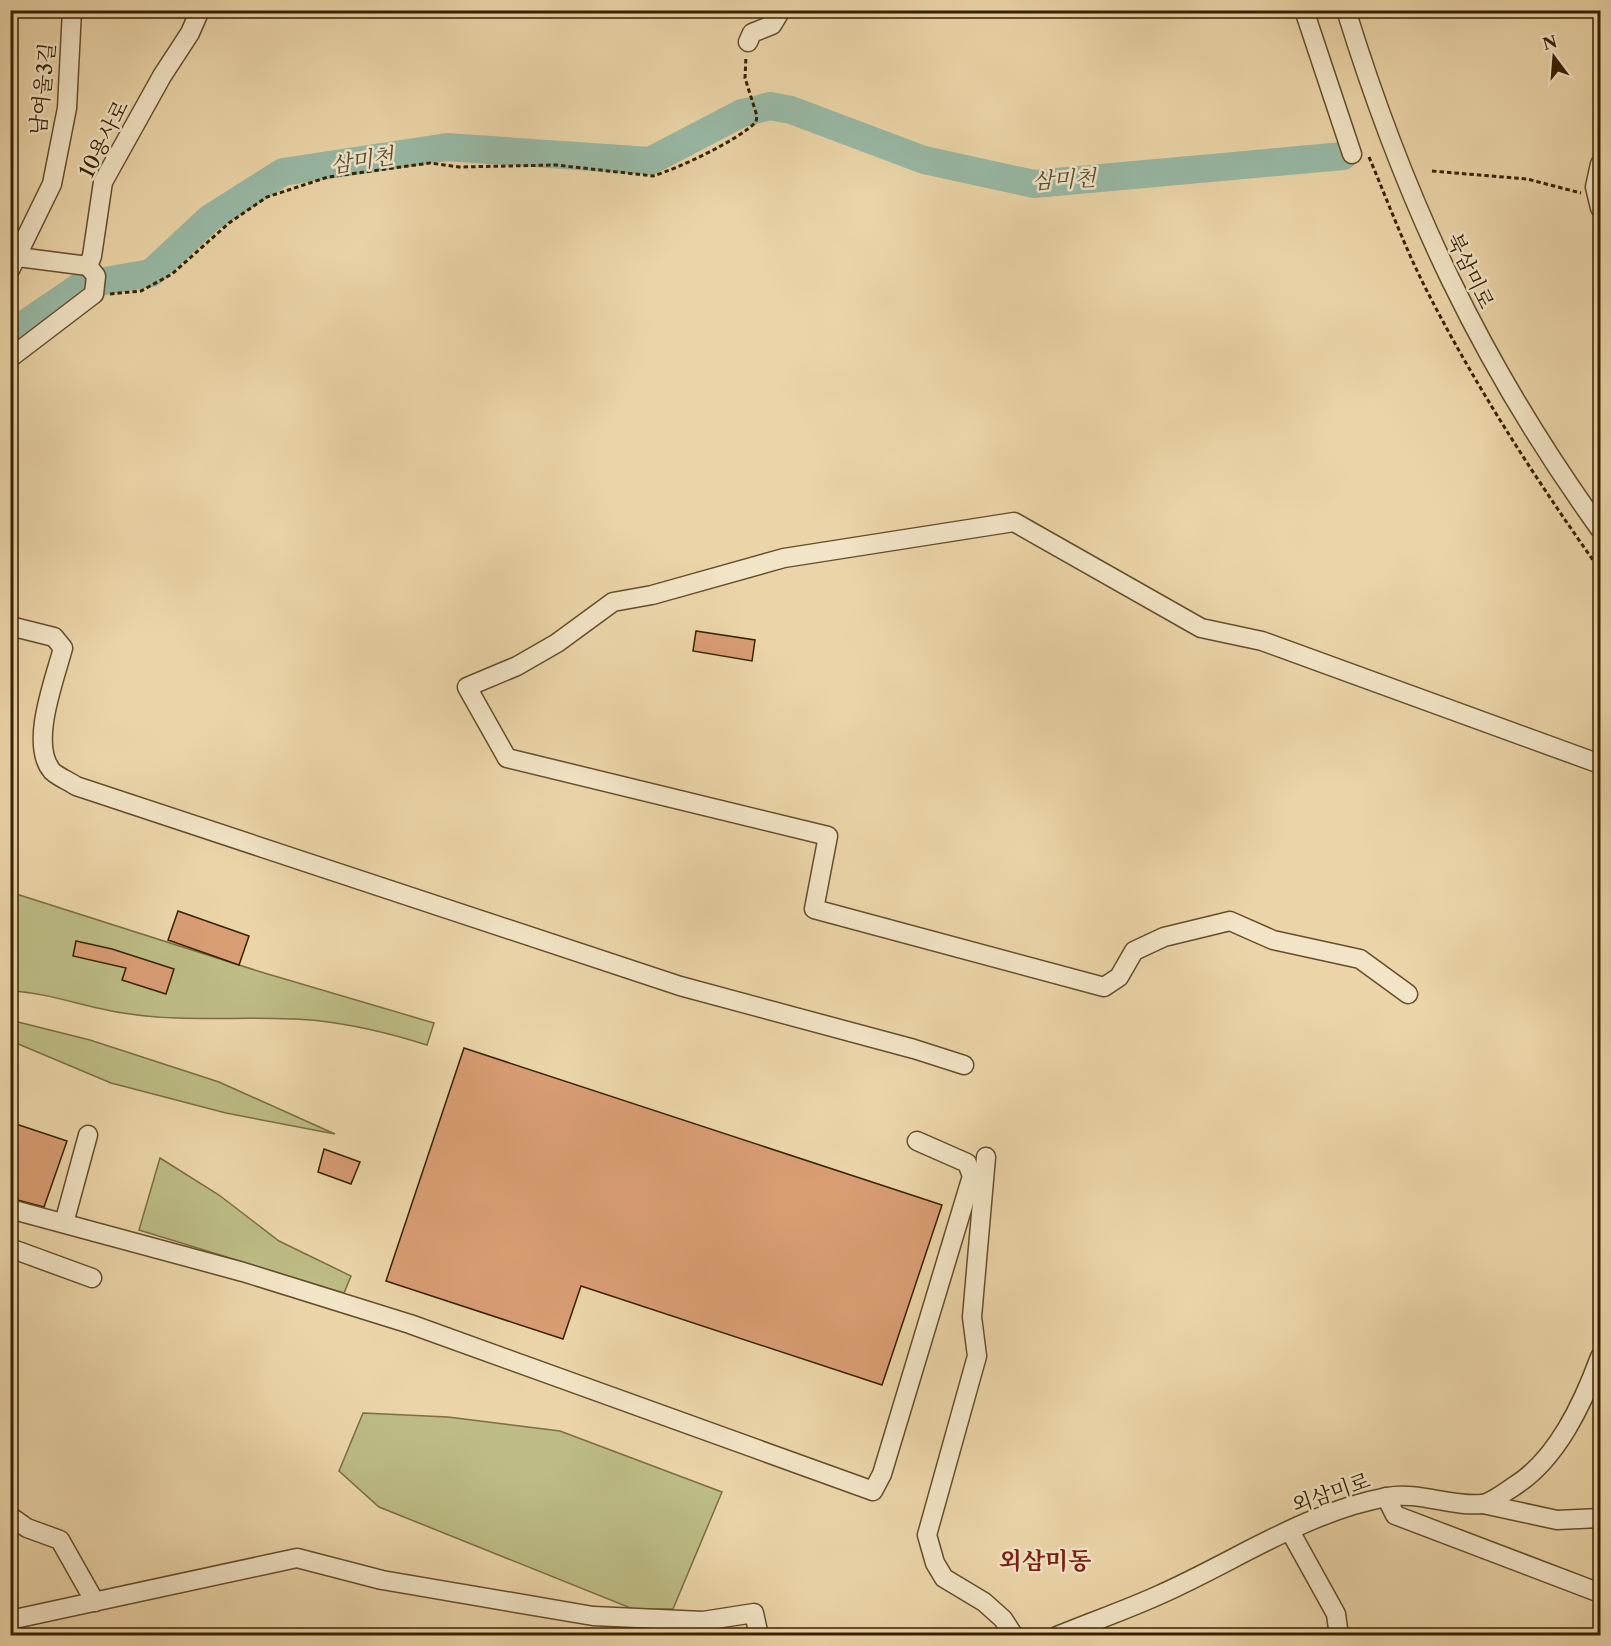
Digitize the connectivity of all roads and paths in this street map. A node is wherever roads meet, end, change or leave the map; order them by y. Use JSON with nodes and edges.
{"nodes":[{"id":1,"x":72,"y":10,"type":"edge"},
{"id":2,"x":200,"y":10,"type":"edge"},
{"id":3,"x":781,"y":10,"type":"edge"},
{"id":4,"x":1304,"y":10,"type":"edge"},
{"id":5,"x":1346,"y":10,"type":"edge"},
{"id":6,"x":747,"y":42,"type":"joint"},
{"id":7,"x":1352,"y":154,"type":"dead end"},
{"id":8,"x":1600,"y":164,"type":"edge"},
{"id":9,"x":1432,"y":171,"type":"dead end"},
{"id":10,"x":1598,"y":201,"type":"edge"},
{"id":11,"x":14,"y":263,"type":"edge"},
{"id":12,"x":93,"y":281,"type":"junction"},
{"id":13,"x":10,"y":358,"type":"edge"},
{"id":14,"x":1600,"y":529,"type":"edge"},
{"id":15,"x":10,"y":626,"type":"edge"},
{"id":16,"x":1600,"y":764,"type":"edge"},
{"id":17,"x":1408,"y":994,"type":"dead end"},
{"id":18,"x":964,"y":1065,"type":"dead end"},
{"id":19,"x":88,"y":1135,"type":"dead end"},
{"id":20,"x":917,"y":1141,"type":"dead end"},
{"id":21,"x":986,"y":1157,"type":"dead end"},
{"id":22,"x":10,"y":1209,"type":"edge"},
{"id":23,"x":64,"y":1223,"type":"junction"},
{"id":24,"x":10,"y":1248,"type":"edge"},
{"id":25,"x":92,"y":1278,"type":"dead end"},
{"id":26,"x":1600,"y":1357,"type":"edge"},
{"id":27,"x":1386,"y":1497,"type":"junction"},
{"id":28,"x":1483,"y":1504,"type":"junction"},
{"id":29,"x":10,"y":1516,"type":"edge"},
{"id":30,"x":1600,"y":1518,"type":"edge"},
{"id":31,"x":1290,"y":1531,"type":"junction"},
{"id":32,"x":1600,"y":1593,"type":"edge"},
{"id":33,"x":95,"y":1602,"type":"junction"},
{"id":34,"x":10,"y":1620,"type":"edge"},
{"id":35,"x":645,"y":1627,"type":"edge"},
{"id":36,"x":759,"y":1635,"type":"edge"},
{"id":37,"x":1014,"y":1635,"type":"edge"},
{"id":38,"x":1057,"y":1635,"type":"edge"},
{"id":39,"x":1339,"y":1635,"type":"edge"}],
"edges":[{"from":1,"to":11,"type":"street","name":"남여울3길"},
{"from":2,"to":12,"type":"street","name":"10용사로"},
{"from":3,"to":6,"type":"street"},
{"from":4,"to":7,"type":"street"},
{"from":5,"to":14,"type":"street","name":"북삼미로"},
{"from":6,"to":12,"type":"path"},
{"from":8,"to":10,"type":"street"},
{"from":9,"to":10,"type":"path"},
{"from":11,"to":12,"type":"street"},
{"from":12,"to":13,"type":"street"},
{"from":15,"to":18,"type":"street"},
{"from":16,"to":17,"type":"street"},
{"from":19,"to":23,"type":"street"},
{"from":20,"to":23,"type":"street"},
{"from":21,"to":37,"type":"street"},
{"from":22,"to":23,"type":"street"},
{"from":24,"to":25,"type":"street"},
{"from":26,"to":28,"type":"street"},
{"from":27,"to":28,"type":"street","name":"외삼미로"},
{"from":27,"to":31,"type":"street","name":"외삼미로"},
{"from":27,"to":32,"type":"street"},
{"from":28,"to":30,"type":"street","name":"외삼미로"},
{"from":29,"to":33,"type":"street"},
{"from":31,"to":38,"type":"street","name":"외삼미로"},
{"from":31,"to":39,"type":"street"},
{"from":33,"to":34,"type":"street"},
{"from":33,"to":35,"type":"street"},
{"from":35,"to":36,"type":"street"}]}
